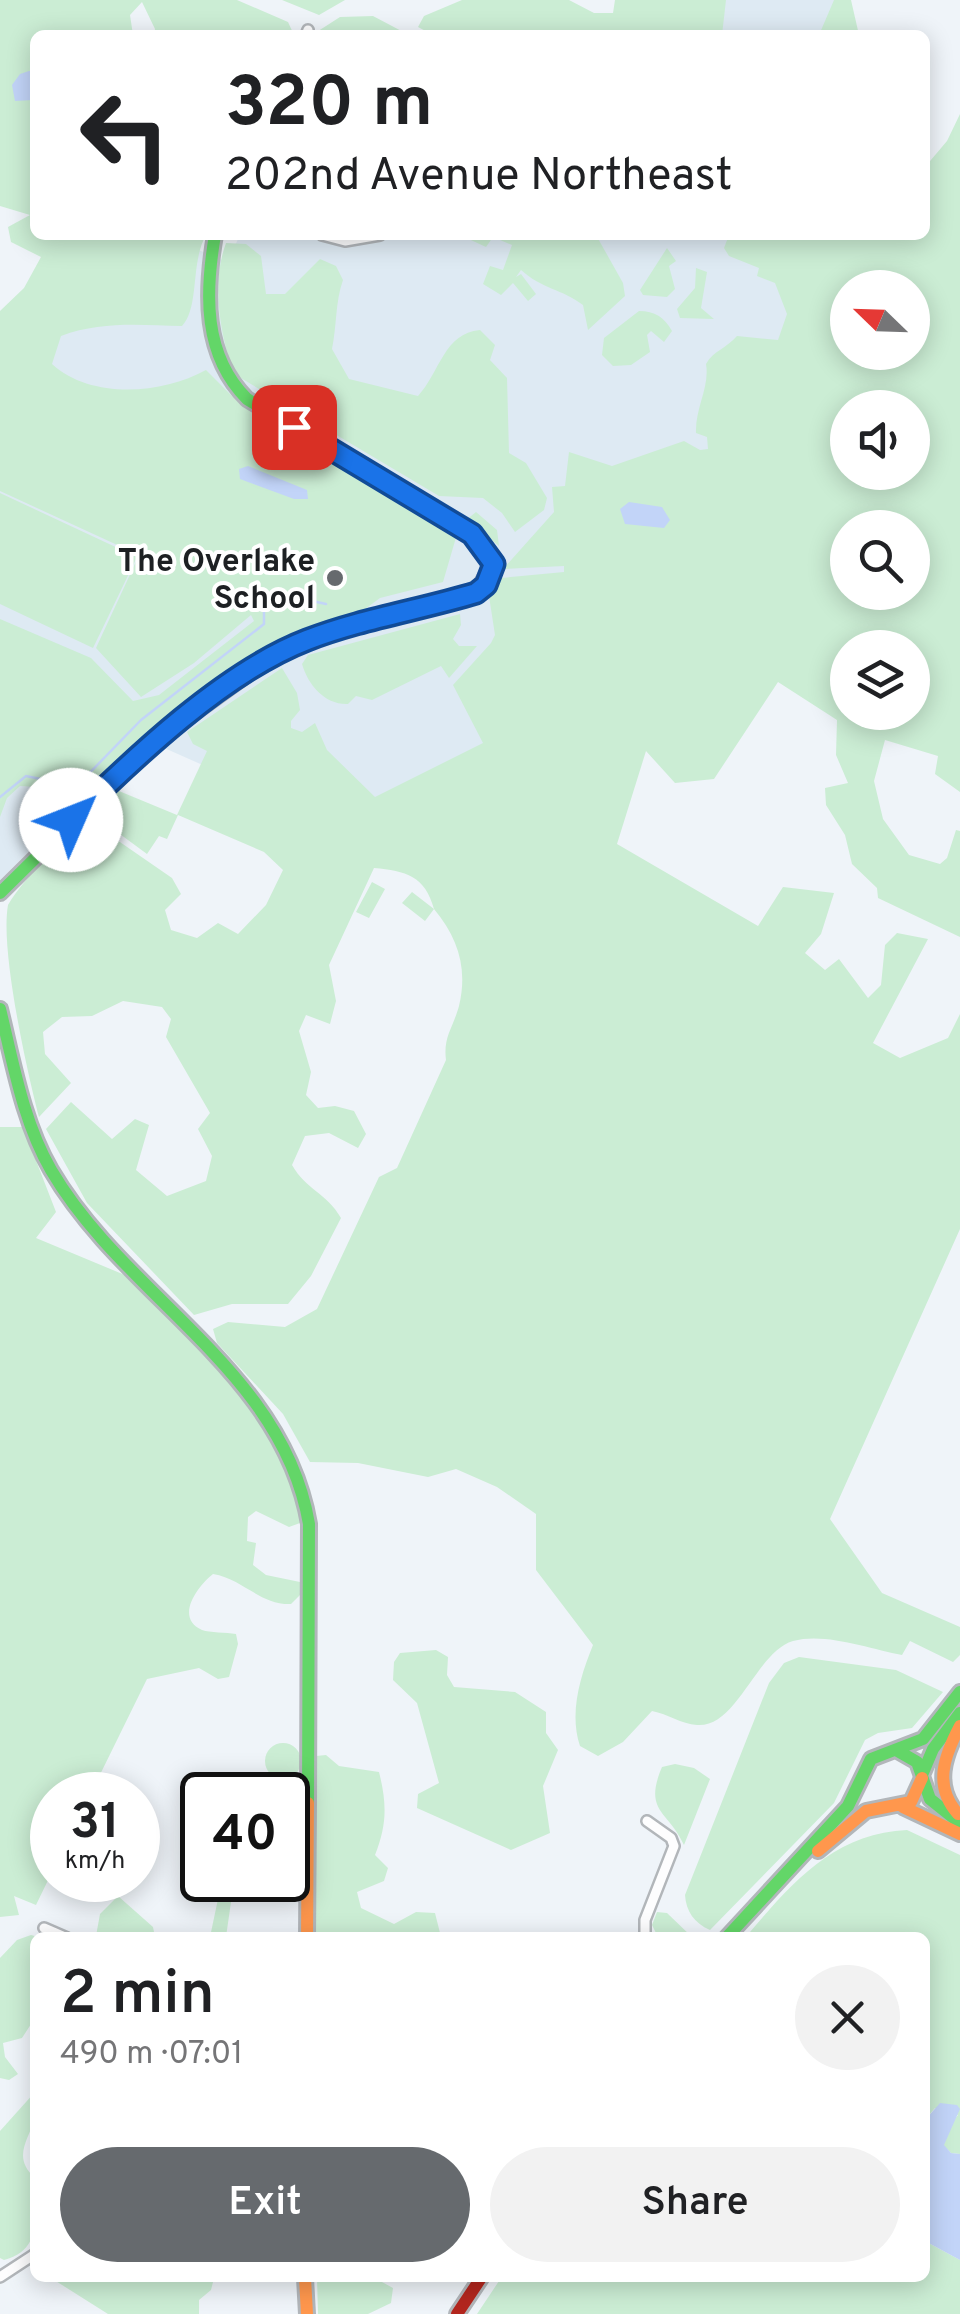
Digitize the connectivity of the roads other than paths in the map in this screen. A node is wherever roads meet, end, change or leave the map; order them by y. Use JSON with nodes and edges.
{"nodes":[{"id":1,"x":214,"y":240,"type":"edge"},
{"id":2,"x":0,"y":892,"type":"edge"},
{"id":3,"x":0,"y":1009,"type":"edge"},
{"id":4,"x":960,"y":1692,"type":"edge"},
{"id":5,"x":960,"y":1713,"type":"edge"},
{"id":6,"x":960,"y":1726,"type":"edge"},
{"id":7,"x":896,"y":1750,"type":"junction"},
{"id":8,"x":863,"y":1776,"type":"junction"},
{"id":9,"x":922,"y":1776,"type":"junction"},
{"id":10,"x":904,"y":1807,"type":"junction"},
{"id":11,"x":884,"y":1808,"type":"junction"},
{"id":12,"x":960,"y":1819,"type":"edge"},
{"id":13,"x":647,"y":1821,"type":"dead end"},
{"id":14,"x":960,"y":1834,"type":"edge"},
{"id":15,"x":787,"y":1877,"type":"junction"},
{"id":16,"x":44,"y":1928,"type":"dead end"},
{"id":17,"x":53,"y":1932,"type":"edge"},
{"id":18,"x":307,"y":1932,"type":"edge"},
{"id":19,"x":645,"y":1932,"type":"edge"},
{"id":20,"x":732,"y":1932,"type":"edge"},
{"id":21,"x":30,"y":2257,"type":"edge"},
{"id":22,"x":0,"y":2277,"type":"edge"},
{"id":23,"x":305,"y":2282,"type":"edge"},
{"id":24,"x":478,"y":2282,"type":"edge"},
{"id":25,"x":307,"y":2314,"type":"edge"},
{"id":26,"x":457,"y":2314,"type":"edge"}],
"edges":[{"from":1,"to":2,"type":"street"},
{"from":3,"to":18,"type":"street"},
{"from":4,"to":7,"type":"street"},
{"from":5,"to":9,"type":"street"},
{"from":6,"to":12,"type":"street"},
{"from":7,"to":8,"type":"street"},
{"from":7,"to":9,"type":"street"},
{"from":8,"to":11,"type":"street"},
{"from":8,"to":15,"type":"street"},
{"from":9,"to":10,"type":"street"},
{"from":9,"to":12,"type":"street"},
{"from":10,"to":11,"type":"street"},
{"from":10,"to":14,"type":"street"},
{"from":11,"to":15,"type":"street"},
{"from":13,"to":19,"type":"street"},
{"from":15,"to":20,"type":"street"},
{"from":16,"to":17,"type":"street"},
{"from":21,"to":22,"type":"street"},
{"from":23,"to":25,"type":"street"},
{"from":24,"to":26,"type":"street"}]}
